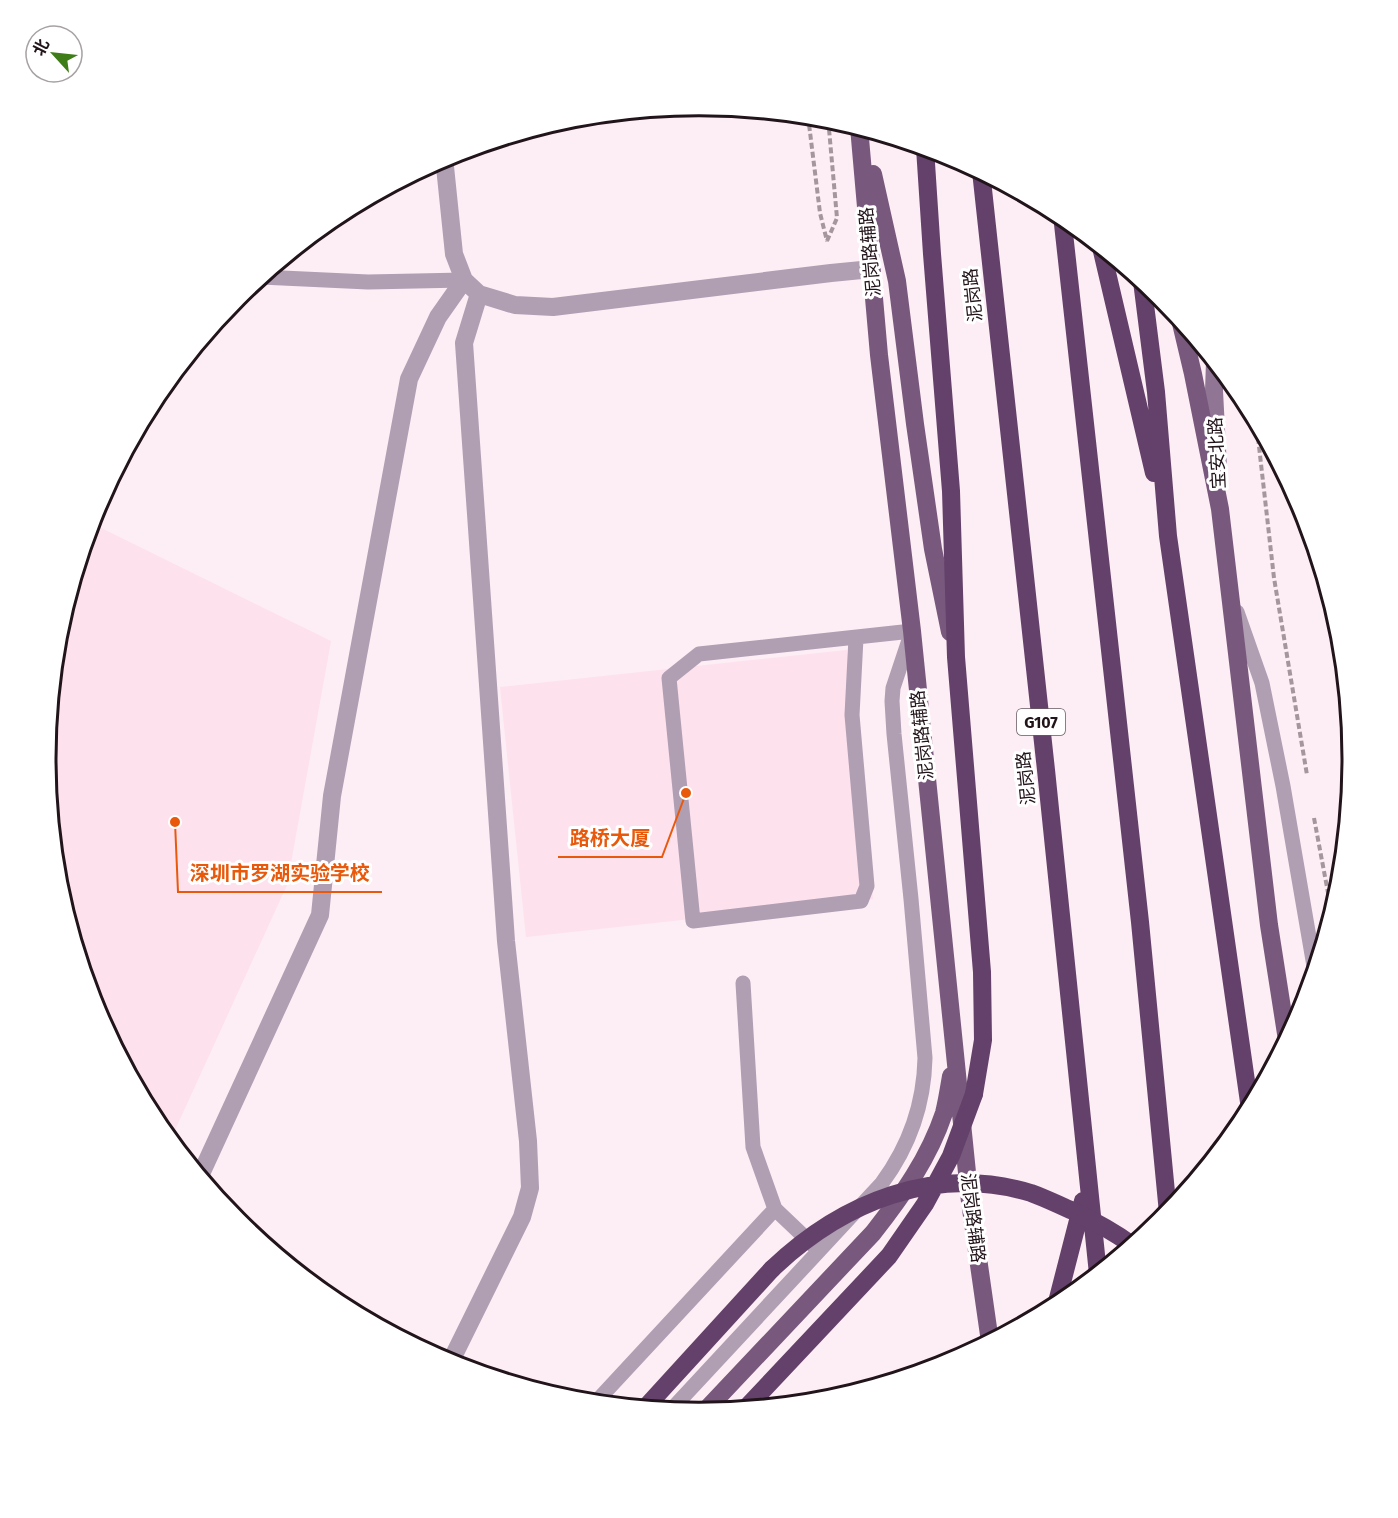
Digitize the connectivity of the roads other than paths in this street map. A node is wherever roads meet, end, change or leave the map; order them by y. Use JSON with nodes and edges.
{"nodes":[{"id":1,"x":862,"y":136,"type":"edge"},
{"id":2,"x":863,"y":136,"type":"edge"},
{"id":3,"x":926,"y":157,"type":"edge"},
{"id":4,"x":445,"y":168,"type":"edge"},
{"id":5,"x":982,"y":181,"type":"edge"},
{"id":6,"x":1063,"y":229,"type":"edge"},
{"id":7,"x":1104,"y":259,"type":"edge"},
{"id":8,"x":872,"y":269,"type":"junction"},
{"id":9,"x":272,"y":278,"type":"edge"},
{"id":10,"x":464,"y":280,"type":"junction"},
{"id":11,"x":479,"y":294,"type":"junction"},
{"id":12,"x":1144,"y":294,"type":"edge"},
{"id":13,"x":1184,"y":336,"type":"edge"},
{"id":14,"x":1215,"y":374,"type":"edge"},
{"id":15,"x":1220,"y":509,"type":"junction"},
{"id":16,"x":1168,"y":537,"type":"junction"},
{"id":17,"x":1229,"y":589,"type":"junction"},
{"id":18,"x":912,"y":631,"type":"junction"},
{"id":19,"x":856,"y":638,"type":"junction"},
{"id":20,"x":956,"y":657,"type":"junction"},
{"id":21,"x":1312,"y":954,"type":"edge"},
{"id":22,"x":743,"y":983,"type":"dead end"},
{"id":23,"x":1285,"y":1025,"type":"edge"},
{"id":24,"x":955,"y":1056,"type":"junction"},
{"id":25,"x":1248,"y":1094,"type":"edge"},
{"id":26,"x":203,"y":1169,"type":"edge"},
{"id":27,"x":1088,"y":1179,"type":"junction"},
{"id":28,"x":1167,"y":1200,"type":"edge"},
{"id":29,"x":775,"y":1209,"type":"junction"},
{"id":30,"x":1125,"y":1241,"type":"edge"},
{"id":31,"x":820,"y":1251,"type":"junction"},
{"id":32,"x":1097,"y":1265,"type":"edge"},
{"id":33,"x":1059,"y":1292,"type":"edge"},
{"id":34,"x":989,"y":1333,"type":"edge"},
{"id":35,"x":455,"y":1355,"type":"edge"},
{"id":36,"x":602,"y":1395,"type":"edge"},
{"id":37,"x":754,"y":1400,"type":"edge"},
{"id":38,"x":652,"y":1401,"type":"edge"},
{"id":39,"x":679,"y":1402,"type":"edge"},
{"id":40,"x":714,"y":1402,"type":"edge"}],
"edges":[{"from":1,"to":8,"type":"main road","name":"泥岗路辅路"},
{"from":2,"to":20,"type":"main road"},
{"from":3,"to":20,"type":"highway"},
{"from":4,"to":10,"type":"street"},
{"from":5,"to":27,"type":"highway","name":"泥岗路","number":"G107"},
{"from":6,"to":28,"type":"highway"},
{"from":7,"to":16,"type":"highway"},
{"from":8,"to":11,"type":"street"},
{"from":8,"to":18,"type":"main road","name":"泥岗路辅路"},
{"from":9,"to":10,"type":"lane"},
{"from":10,"to":11,"type":"street"},
{"from":10,"to":26,"type":"street"},
{"from":11,"to":35,"type":"street"},
{"from":12,"to":16,"type":"highway"},
{"from":13,"to":15,"type":"main road"},
{"from":14,"to":15,"type":"street","name":"宝安北路"},
{"from":15,"to":17,"type":"main road"},
{"from":16,"to":25,"type":"highway"},
{"from":17,"to":21,"type":"lane"},
{"from":17,"to":23,"type":"main road"},
{"from":18,"to":19,"type":"lane"},
{"from":18,"to":24,"type":"main road","name":"泥岗路辅路"},
{"from":18,"to":31,"type":"lane"},
{"from":19,"to":19,"type":"lane"},
{"from":20,"to":37,"type":"highway","bridge":true},
{"from":22,"to":29,"type":"lane"},
{"from":24,"to":34,"type":"main road","name":"泥岗路辅路"},
{"from":24,"to":40,"type":"main road"},
{"from":27,"to":32,"type":"highway","name":"泥岗路","number":"G107"},
{"from":27,"to":33,"type":"highway"},
{"from":29,"to":31,"type":"lane"},
{"from":29,"to":36,"type":"lane"},
{"from":30,"to":38,"type":"highway","bridge":true},
{"from":31,"to":39,"type":"lane"}]}
